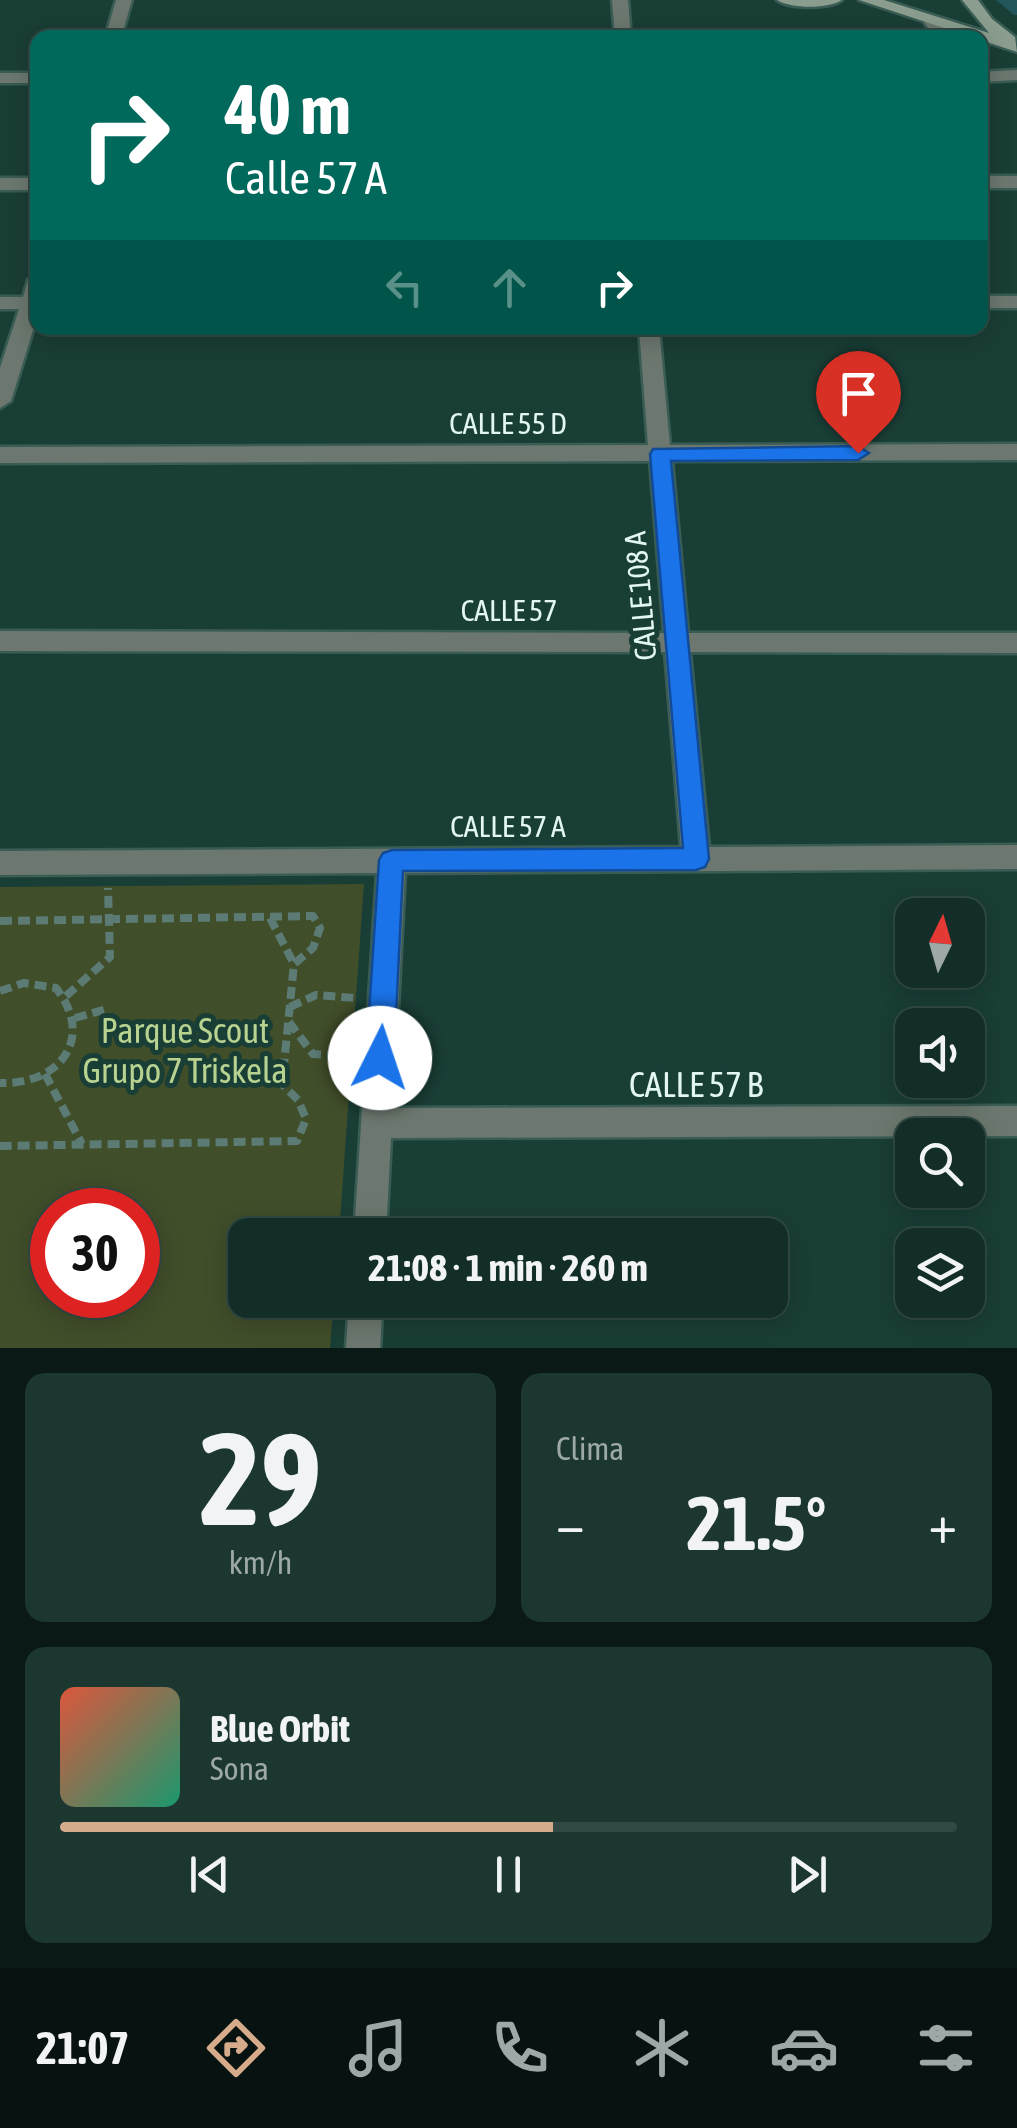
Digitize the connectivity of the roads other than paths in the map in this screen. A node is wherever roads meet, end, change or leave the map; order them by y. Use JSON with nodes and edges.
{"nodes":[{"id":1,"x":124,"y":0,"type":"edge"},
{"id":2,"x":620,"y":0,"type":"edge"},
{"id":3,"x":785,"y":0,"type":"edge"},
{"id":4,"x":834,"y":0,"type":"edge"},
{"id":5,"x":867,"y":0,"type":"edge"},
{"id":6,"x":970,"y":0,"type":"edge"},
{"id":7,"x":932,"y":22,"type":"junction"},
{"id":8,"x":115,"y":30,"type":"edge"},
{"id":9,"x":622,"y":30,"type":"edge"},
{"id":10,"x":938,"y":30,"type":"edge"},
{"id":11,"x":959,"y":30,"type":"edge"},
{"id":12,"x":988,"y":38,"type":"edge"},
{"id":13,"x":1017,"y":47,"type":"edge"},
{"id":14,"x":1017,"y":76,"type":"edge"},
{"id":15,"x":988,"y":77,"type":"edge"},
{"id":16,"x":0,"y":78,"type":"edge"},
{"id":17,"x":30,"y":78,"type":"edge"},
{"id":18,"x":988,"y":182,"type":"edge"},
{"id":19,"x":1017,"y":182,"type":"edge"},
{"id":20,"x":0,"y":184,"type":"edge"},
{"id":21,"x":30,"y":184,"type":"edge"},
{"id":22,"x":0,"y":302,"type":"edge"},
{"id":23,"x":988,"y":302,"type":"edge"},
{"id":24,"x":1017,"y":302,"type":"edge"},
{"id":25,"x":30,"y":303,"type":"edge"},
{"id":26,"x":30,"y":315,"type":"edge"},
{"id":27,"x":650,"y":335,"type":"edge"},
{"id":28,"x":0,"y":401,"type":"edge"},
{"id":29,"x":1017,"y":452,"type":"edge"},
{"id":30,"x":660,"y":454,"type":"junction"},
{"id":31,"x":0,"y":456,"type":"edge"},
{"id":32,"x":0,"y":641,"type":"edge"},
{"id":33,"x":1017,"y":644,"type":"edge"},
{"id":34,"x":678,"y":645,"type":"junction"},
{"id":35,"x":1017,"y":857,"type":"edge"},
{"id":36,"x":696,"y":859,"type":"junction"},
{"id":37,"x":392,"y":860,"type":"junction"},
{"id":38,"x":0,"y":863,"type":"edge"},
{"id":39,"x":1017,"y":1121,"type":"edge"},
{"id":40,"x":376,"y":1123,"type":"junction"},
{"id":41,"x":371,"y":1218,"type":"edge"},
{"id":42,"x":365,"y":1318,"type":"edge"},
{"id":43,"x":363,"y":1348,"type":"edge"}],
"edges":[{"from":1,"to":8,"type":"street"},
{"from":2,"to":9,"type":"street"},
{"from":3,"to":4,"type":"main road"},
{"from":5,"to":7,"type":"main road"},
{"from":6,"to":13,"type":"main road"},
{"from":7,"to":10,"type":"street"},
{"from":7,"to":11,"type":"main road"},
{"from":12,"to":13,"type":"main road"},
{"from":14,"to":15,"type":"street"},
{"from":16,"to":17,"type":"street"},
{"from":18,"to":19,"type":"street"},
{"from":20,"to":21,"type":"street"},
{"from":22,"to":25,"type":"street"},
{"from":23,"to":24,"type":"street"},
{"from":26,"to":28,"type":"street"},
{"from":27,"to":30,"type":"street","name":"CALLE 108 A"},
{"from":29,"to":30,"type":"street","name":"CALLE 55 D"},
{"from":30,"to":31,"type":"street","name":"CALLE 55 D"},
{"from":30,"to":34,"type":"street","name":"CALLE 108 A"},
{"from":32,"to":34,"type":"street","name":"CALLE 57"},
{"from":33,"to":34,"type":"street","name":"CALLE 57"},
{"from":34,"to":36,"type":"street","name":"CALLE 108 A"},
{"from":35,"to":36,"type":"street","name":"CALLE 57 A"},
{"from":36,"to":37,"type":"street","name":"CALLE 57 A"},
{"from":37,"to":38,"type":"street","name":"CALLE 57 A"},
{"from":37,"to":40,"type":"street"},
{"from":39,"to":40,"type":"street","name":"CALLE 57 B"},
{"from":40,"to":41,"type":"street"},
{"from":42,"to":43,"type":"street"}]}
